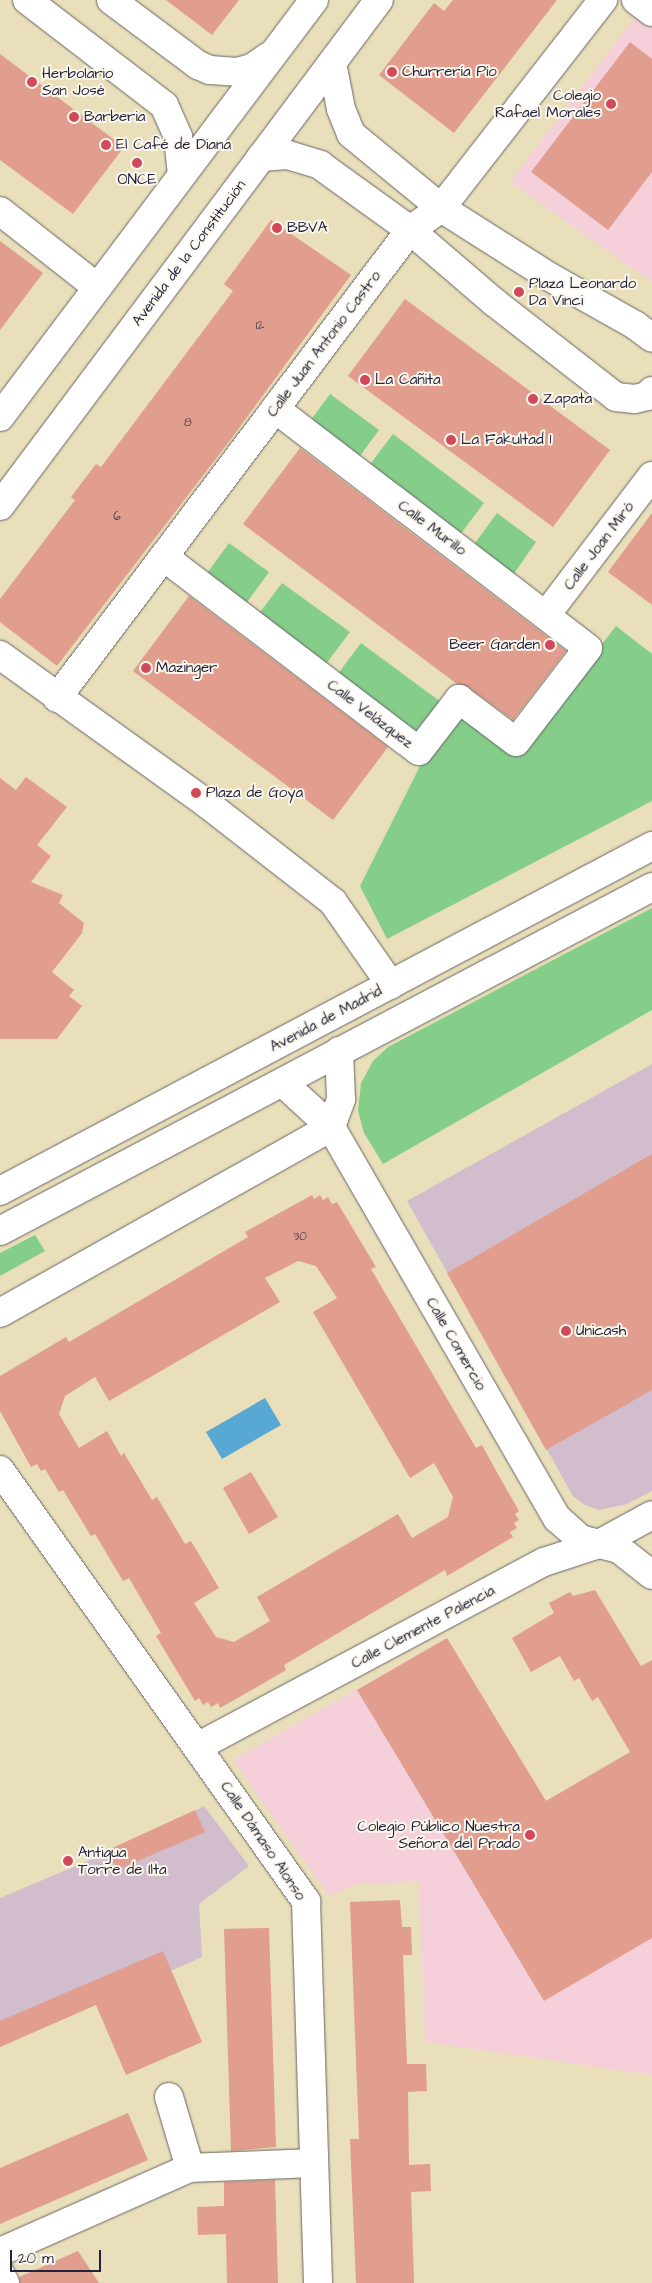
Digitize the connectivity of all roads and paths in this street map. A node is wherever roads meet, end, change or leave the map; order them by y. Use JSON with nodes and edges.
{"nodes":[{"id":1,"x":27,"y":0,"type":"edge"},
{"id":2,"x":111,"y":0,"type":"edge"},
{"id":3,"x":314,"y":0,"type":"edge"},
{"id":4,"x":379,"y":0,"type":"edge"},
{"id":5,"x":603,"y":0,"type":"edge"},
{"id":6,"x":636,"y":0,"type":"edge"},
{"id":7,"x":652,"y":12,"type":"edge"},
{"id":8,"x":277,"y":48,"type":"junction"},
{"id":9,"x":332,"y":63,"type":"junction"},
{"id":10,"x":262,"y":157,"type":"junction"},
{"id":11,"x":182,"y":176,"type":"junction"},
{"id":12,"x":441,"y":208,"type":"junction"},
{"id":13,"x":0,"y":210,"type":"edge"},
{"id":14,"x":410,"y":230,"type":"junction"},
{"id":15,"x":97,"y":287,"type":"junction"},
{"id":16,"x":652,"y":338,"type":"edge"},
{"id":17,"x":652,"y":391,"type":"edge"},
{"id":18,"x":275,"y":409,"type":"junction"},
{"id":19,"x":0,"y":417,"type":"edge"},
{"id":20,"x":652,"y":476,"type":"edge"},
{"id":21,"x":0,"y":506,"type":"edge"},
{"id":22,"x":164,"y":557,"type":"junction"},
{"id":23,"x":546,"y":615,"type":"junction"},
{"id":24,"x":588,"y":648,"type":"joint"},
{"id":25,"x":0,"y":655,"type":"edge"},
{"id":26,"x":57,"y":698,"type":"junction"},
{"id":27,"x":652,"y":846,"type":"edge"},
{"id":28,"x":652,"y":887,"type":"edge"},
{"id":29,"x":391,"y":984,"type":"junction"},
{"id":30,"x":339,"y":1051,"type":"junction"},
{"id":31,"x":284,"y":1082,"type":"junction"},
{"id":32,"x":331,"y":1127,"type":"junction"},
{"id":33,"x":0,"y":1191,"type":"edge"},
{"id":34,"x":0,"y":1231,"type":"edge"},
{"id":35,"x":0,"y":1313,"type":"edge"},
{"id":36,"x":0,"y":1470,"type":"edge"},
{"id":37,"x":652,"y":1515,"type":"edge"},
{"id":38,"x":599,"y":1544,"type":"junction"},
{"id":39,"x":652,"y":1575,"type":"edge"},
{"id":40,"x":198,"y":1746,"type":"junction"},
{"id":41,"x":168,"y":2097,"type":"dead end"},
{"id":42,"x":313,"y":2163,"type":"junction"},
{"id":43,"x":190,"y":2168,"type":"junction"},
{"id":44,"x":0,"y":2252,"type":"edge"},
{"id":45,"x":0,"y":2273,"type":"edge"},
{"id":46,"x":5,"y":2283,"type":"edge"},
{"id":47,"x":318,"y":2283,"type":"edge"}],
"edges":[{"from":1,"to":11,"type":"street"},
{"from":2,"to":8,"type":"street"},
{"from":3,"to":8,"type":"street"},
{"from":4,"to":9,"type":"street","name":"Avenida de la Constitución"},
{"from":5,"to":12,"type":"street","name":"Calle Juan Antonio Castro"},
{"from":6,"to":7,"type":"street"},
{"from":8,"to":11,"type":"street"},
{"from":9,"to":10,"type":"street","name":"Avenida de la Constitución"},
{"from":9,"to":12,"type":"street"},
{"from":10,"to":14,"type":"street"},
{"from":10,"to":21,"type":"street","name":"Avenida de la Constitución"},
{"from":11,"to":15,"type":"street"},
{"from":12,"to":14,"type":"street","name":"Calle Juan Antonio Castro"},
{"from":12,"to":16,"type":"street"},
{"from":13,"to":15,"type":"street"},
{"from":14,"to":17,"type":"street"},
{"from":14,"to":18,"type":"street","name":"Calle Juan Antonio Castro"},
{"from":15,"to":19,"type":"street"},
{"from":18,"to":22,"type":"street","name":"Calle Juan Antonio Castro"},
{"from":18,"to":23,"type":"street","name":"Calle Murillo"},
{"from":20,"to":23,"type":"street","name":"Calle Joan Miró"},
{"from":22,"to":24,"type":"street","name":"Calle Velázquez"},
{"from":22,"to":26,"type":"street","name":"Calle Juan Antonio Castro"},
{"from":23,"to":24,"type":"street","name":"Calle Murillo"},
{"from":25,"to":26,"type":"street"},
{"from":26,"to":29,"type":"street"},
{"from":27,"to":29,"type":"street","name":"Avenida de Madrid"},
{"from":28,"to":30,"type":"street"},
{"from":29,"to":33,"type":"street","name":"Avenida de Madrid"},
{"from":30,"to":31,"type":"street"},
{"from":30,"to":32,"type":"street"},
{"from":31,"to":32,"type":"street","name":"Calle Comercio"},
{"from":31,"to":34,"type":"street"},
{"from":32,"to":35,"type":"street"},
{"from":32,"to":38,"type":"street","name":"Calle Comercio"},
{"from":36,"to":40,"type":"street","name":"Calle Dámaso Alonso"},
{"from":37,"to":38,"type":"street","name":"Calle Clemente Palencia"},
{"from":38,"to":39,"type":"street","name":"Calle Comercio"},
{"from":38,"to":40,"type":"street","name":"Calle Clemente Palencia"},
{"from":40,"to":42,"type":"street","name":"Calle Dámaso Alonso"},
{"from":41,"to":43,"type":"street"},
{"from":42,"to":43,"type":"street"},
{"from":42,"to":47,"type":"street","name":"Calle Dámaso Alonso"},
{"from":43,"to":44,"type":"street"},
{"from":45,"to":46,"type":"street"}]}
